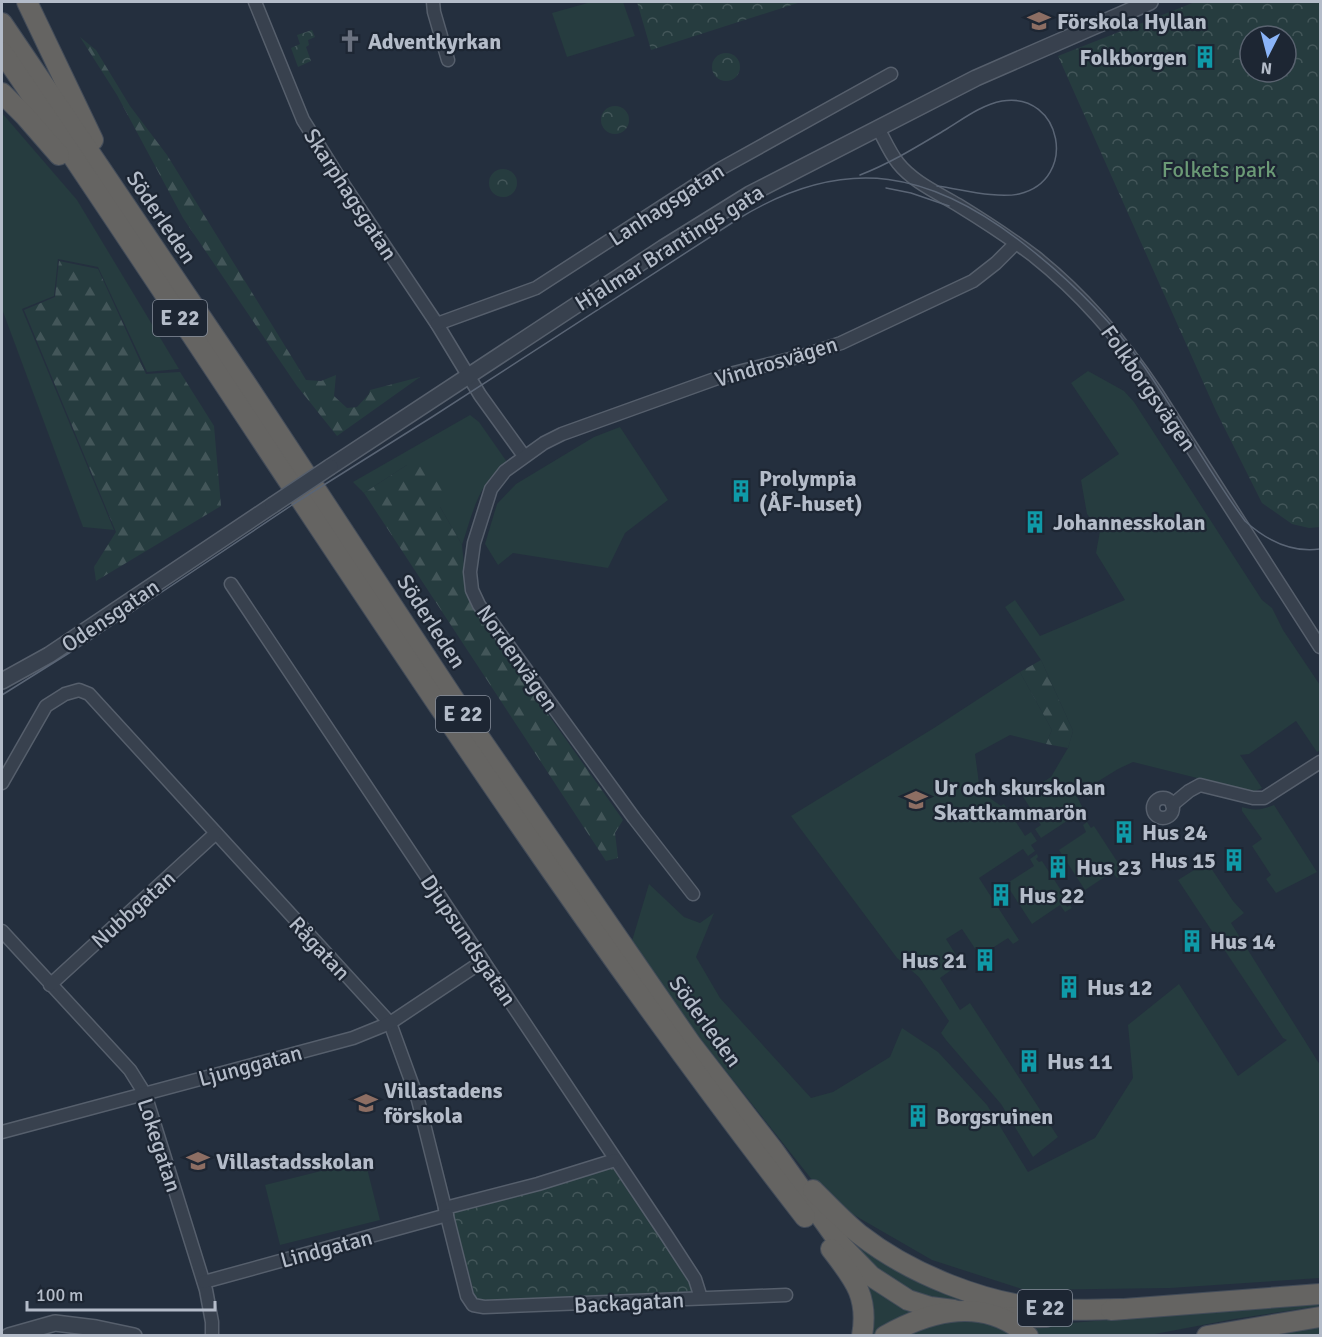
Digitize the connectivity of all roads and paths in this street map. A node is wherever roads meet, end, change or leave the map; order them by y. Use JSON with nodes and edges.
{"nodes":[{"id":1,"x":27,"y":2,"type":"edge"},
{"id":2,"x":255,"y":2,"type":"edge"},
{"id":3,"x":433,"y":2,"type":"edge"},
{"id":4,"x":1150,"y":2,"type":"edge"},
{"id":5,"x":2,"y":23,"type":"edge"},
{"id":6,"x":2,"y":52,"type":"edge"},
{"id":7,"x":448,"y":60,"type":"dead end"},
{"id":8,"x":891,"y":74,"type":"dead end"},
{"id":9,"x":2,"y":93,"type":"edge"},
{"id":10,"x":878,"y":128,"type":"junction"},
{"id":11,"x":118,"y":208,"type":"junction"},
{"id":12,"x":1016,"y":243,"type":"junction"},
{"id":13,"x":437,"y":324,"type":"junction"},
{"id":14,"x":468,"y":376,"type":"junction"},
{"id":15,"x":524,"y":456,"type":"junction"},
{"id":16,"x":216,"y":543,"type":"joint"},
{"id":17,"x":231,"y":584,"type":"dead end"},
{"id":18,"x":1320,"y":647,"type":"edge"},
{"id":19,"x":2,"y":681,"type":"edge"},
{"id":20,"x":1320,"y":762,"type":"edge"},
{"id":21,"x":2,"y":783,"type":"edge"},
{"id":22,"x":1172,"y":805,"type":"dead end"},
{"id":23,"x":216,"y":833,"type":"junction"},
{"id":24,"x":693,"y":894,"type":"dead end"},
{"id":25,"x":2,"y":931,"type":"edge"},
{"id":26,"x":483,"y":961,"type":"junction"},
{"id":27,"x":50,"y":985,"type":"junction"},
{"id":28,"x":390,"y":1023,"type":"junction"},
{"id":29,"x":145,"y":1094,"type":"junction"},
{"id":30,"x":2,"y":1132,"type":"edge"},
{"id":31,"x":774,"y":1151,"type":"junction"},
{"id":32,"x":615,"y":1160,"type":"junction"},
{"id":33,"x":446,"y":1211,"type":"junction"},
{"id":34,"x":204,"y":1282,"type":"junction"},
{"id":35,"x":1320,"y":1294,"type":"edge"},
{"id":36,"x":786,"y":1295,"type":"dead end"},
{"id":37,"x":701,"y":1298,"type":"junction"},
{"id":38,"x":473,"y":1305,"type":"joint"},
{"id":39,"x":1124,"y":1309,"type":"junction"},
{"id":40,"x":954,"y":1310,"type":"junction"},
{"id":41,"x":1320,"y":1317,"type":"edge"},
{"id":42,"x":1003,"y":1318,"type":"junction"},
{"id":43,"x":9,"y":1335,"type":"edge"},
{"id":44,"x":134,"y":1335,"type":"edge"},
{"id":45,"x":212,"y":1335,"type":"edge"},
{"id":46,"x":862,"y":1335,"type":"edge"},
{"id":47,"x":885,"y":1335,"type":"edge"},
{"id":48,"x":1028,"y":1335,"type":"edge"},
{"id":49,"x":1208,"y":1335,"type":"edge"}],
"edges":[{"from":1,"to":11,"type":"highway"},
{"from":2,"to":13,"type":"street","name":"Skarphagsgatan"},
{"from":3,"to":7,"type":"street"},
{"from":4,"to":10,"type":"street","name":"Hjalmar Brantings gata"},
{"from":5,"to":11,"type":"highway","name":"Söderleden","number":"E 22"},
{"from":6,"to":11,"type":"highway","name":"Söderleden","number":"E 22"},
{"from":8,"to":13,"type":"street","name":"Lanhagsgatan"},
{"from":9,"to":11,"type":"highway"},
{"from":10,"to":12,"type":"street","name":"Folkborgsvägen"},
{"from":10,"to":14,"type":"street","name":"Hjalmar Brantings gata"},
{"from":11,"to":31,"type":"highway","name":"Söderleden","number":"E 22"},
{"from":11,"to":46,"type":"highway","name":"Söderleden","number":"E 22"},
{"from":12,"to":15,"type":"street","name":"Vindrosvägen"},
{"from":12,"to":18,"type":"street","name":"Folkborgsvägen"},
{"from":13,"to":14,"type":"street","name":"Skarphagsgatan"},
{"from":14,"to":15,"type":"street"},
{"from":14,"to":16,"type":"street","name":"Hjalmar Brantings gata","bridge":true},
{"from":15,"to":24,"type":"street","name":"Nordenvägen"},
{"from":16,"to":19,"type":"street","name":"Odensgatan"},
{"from":17,"to":26,"type":"street","name":"Djupsundsgatan"},
{"from":20,"to":22,"type":"street"},
{"from":21,"to":23,"type":"street","name":"Rågatan"},
{"from":23,"to":27,"type":"street","name":"Nubbgatan"},
{"from":23,"to":28,"type":"street","name":"Rågatan"},
{"from":25,"to":27,"type":"street","name":"Lokegatan"},
{"from":26,"to":28,"type":"street","name":"Ljunggatan"},
{"from":26,"to":32,"type":"street","name":"Djupsundsgatan"},
{"from":27,"to":29,"type":"street","name":"Lokegatan"},
{"from":28,"to":29,"type":"street","name":"Ljunggatan"},
{"from":28,"to":33,"type":"street","name":"Rågatan"},
{"from":29,"to":30,"type":"street","name":"Ljunggatan"},
{"from":29,"to":34,"type":"street","name":"Lokegatan"},
{"from":31,"to":39,"type":"highway","number":"E 22"},
{"from":31,"to":40,"type":"highway","name":"Söderleden"},
{"from":32,"to":33,"type":"street","name":"Lindgatan"},
{"from":32,"to":37,"type":"street","name":"Djupsundsgatan"},
{"from":33,"to":34,"type":"street","name":"Lindgatan"},
{"from":33,"to":38,"type":"street","name":"Rågatan"},
{"from":34,"to":45,"type":"street","name":"Lokegatan"},
{"from":35,"to":39,"type":"highway","number":"E 22"},
{"from":36,"to":37,"type":"street","name":"Backagatan"},
{"from":37,"to":38,"type":"street","name":"Backagatan"},
{"from":39,"to":42,"type":"highway"},
{"from":40,"to":42,"type":"highway","name":"Söderleden"},
{"from":40,"to":47,"type":"highway"},
{"from":41,"to":49,"type":"highway"},
{"from":42,"to":48,"type":"highway"},
{"from":43,"to":44,"type":"street"}]}
